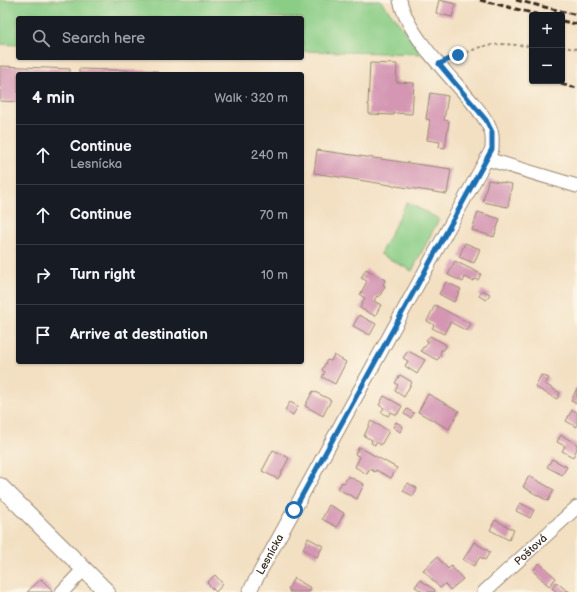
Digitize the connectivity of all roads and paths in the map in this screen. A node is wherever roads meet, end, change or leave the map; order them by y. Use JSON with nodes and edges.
{"nodes":[{"id":1,"x":400,"y":0,"type":"edge"},
{"id":2,"x":529,"y":46,"type":"edge"},
{"id":3,"x":565,"y":47,"type":"edge"},
{"id":4,"x":577,"y":49,"type":"edge"},
{"id":5,"x":439,"y":64,"type":"junction"},
{"id":6,"x":487,"y":159,"type":"junction"},
{"id":7,"x":577,"y":186,"type":"edge"},
{"id":8,"x":0,"y":486,"type":"edge"},
{"id":9,"x":577,"y":507,"type":"edge"},
{"id":10,"x":84,"y":569,"type":"junction"},
{"id":11,"x":62,"y":592,"type":"edge"},
{"id":12,"x":107,"y":592,"type":"edge"},
{"id":13,"x":249,"y":592,"type":"edge"},
{"id":14,"x":484,"y":592,"type":"edge"}],
"edges":[{"from":1,"to":5,"type":"street","name":"Lesnícka"},
{"from":2,"to":5,"type":"path"},
{"from":3,"to":4,"type":"path"},
{"from":5,"to":6,"type":"street","name":"Lesnícka"},
{"from":6,"to":7,"type":"street"},
{"from":6,"to":13,"type":"street","name":"Lesnícka"},
{"from":8,"to":10,"type":"street"},
{"from":9,"to":14,"type":"street","name":"Poštová"},
{"from":10,"to":11,"type":"street"},
{"from":10,"to":12,"type":"street"}]}
